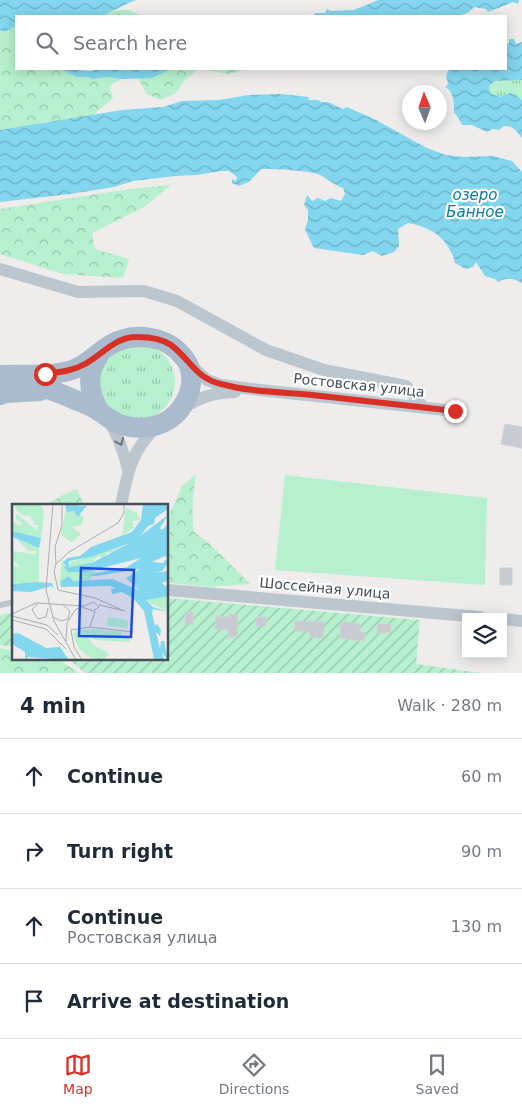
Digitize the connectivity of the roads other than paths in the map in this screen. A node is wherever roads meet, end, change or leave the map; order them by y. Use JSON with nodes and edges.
{"nodes":[{"id":1,"x":0,"y":269,"type":"edge"},
{"id":2,"x":99,"y":355,"type":"junction"},
{"id":3,"x":190,"y":365,"type":"junction"},
{"id":4,"x":0,"y":375,"type":"edge"},
{"id":5,"x":260,"y":390,"type":"junction"},
{"id":6,"x":52,"y":391,"type":"junction"},
{"id":7,"x":0,"y":396,"type":"edge"},
{"id":8,"x":423,"y":407,"type":"junction"},
{"id":9,"x":180,"y":410,"type":"junction"},
{"id":10,"x":455,"y":411,"type":"dead end"},
{"id":11,"x":103,"y":414,"type":"junction"},
{"id":12,"x":158,"y":426,"type":"junction"},
{"id":13,"x":128,"y":470,"type":"junction"},
{"id":14,"x":121,"y":504,"type":"edge"},
{"id":15,"x":169,"y":590,"type":"edge"},
{"id":16,"x":462,"y":615,"type":"edge"},
{"id":17,"x":507,"y":619,"type":"edge"},
{"id":18,"x":522,"y":621,"type":"edge"}],
"edges":[{"from":1,"to":8,"type":"street"},
{"from":2,"to":3,"type":"main road"},
{"from":2,"to":4,"type":"main road"},
{"from":2,"to":11,"type":"main road"},
{"from":3,"to":5,"type":"street"},
{"from":3,"to":9,"type":"main road"},
{"from":4,"to":6,"type":"main road"},
{"from":5,"to":8,"type":"street","name":"Ростовская улица"},
{"from":5,"to":9,"type":"street"},
{"from":6,"to":7,"type":"main road"},
{"from":6,"to":11,"type":"main road"},
{"from":8,"to":10,"type":"street","name":"Ростовская улица"},
{"from":9,"to":12,"type":"main road"},
{"from":11,"to":12,"type":"main road"},
{"from":11,"to":13,"type":"street","one_way":true},
{"from":12,"to":13,"type":"street"},
{"from":13,"to":14,"type":"street"},
{"from":15,"to":16,"type":"street","name":"Шоссейная улица"},
{"from":17,"to":18,"type":"street"}]}
